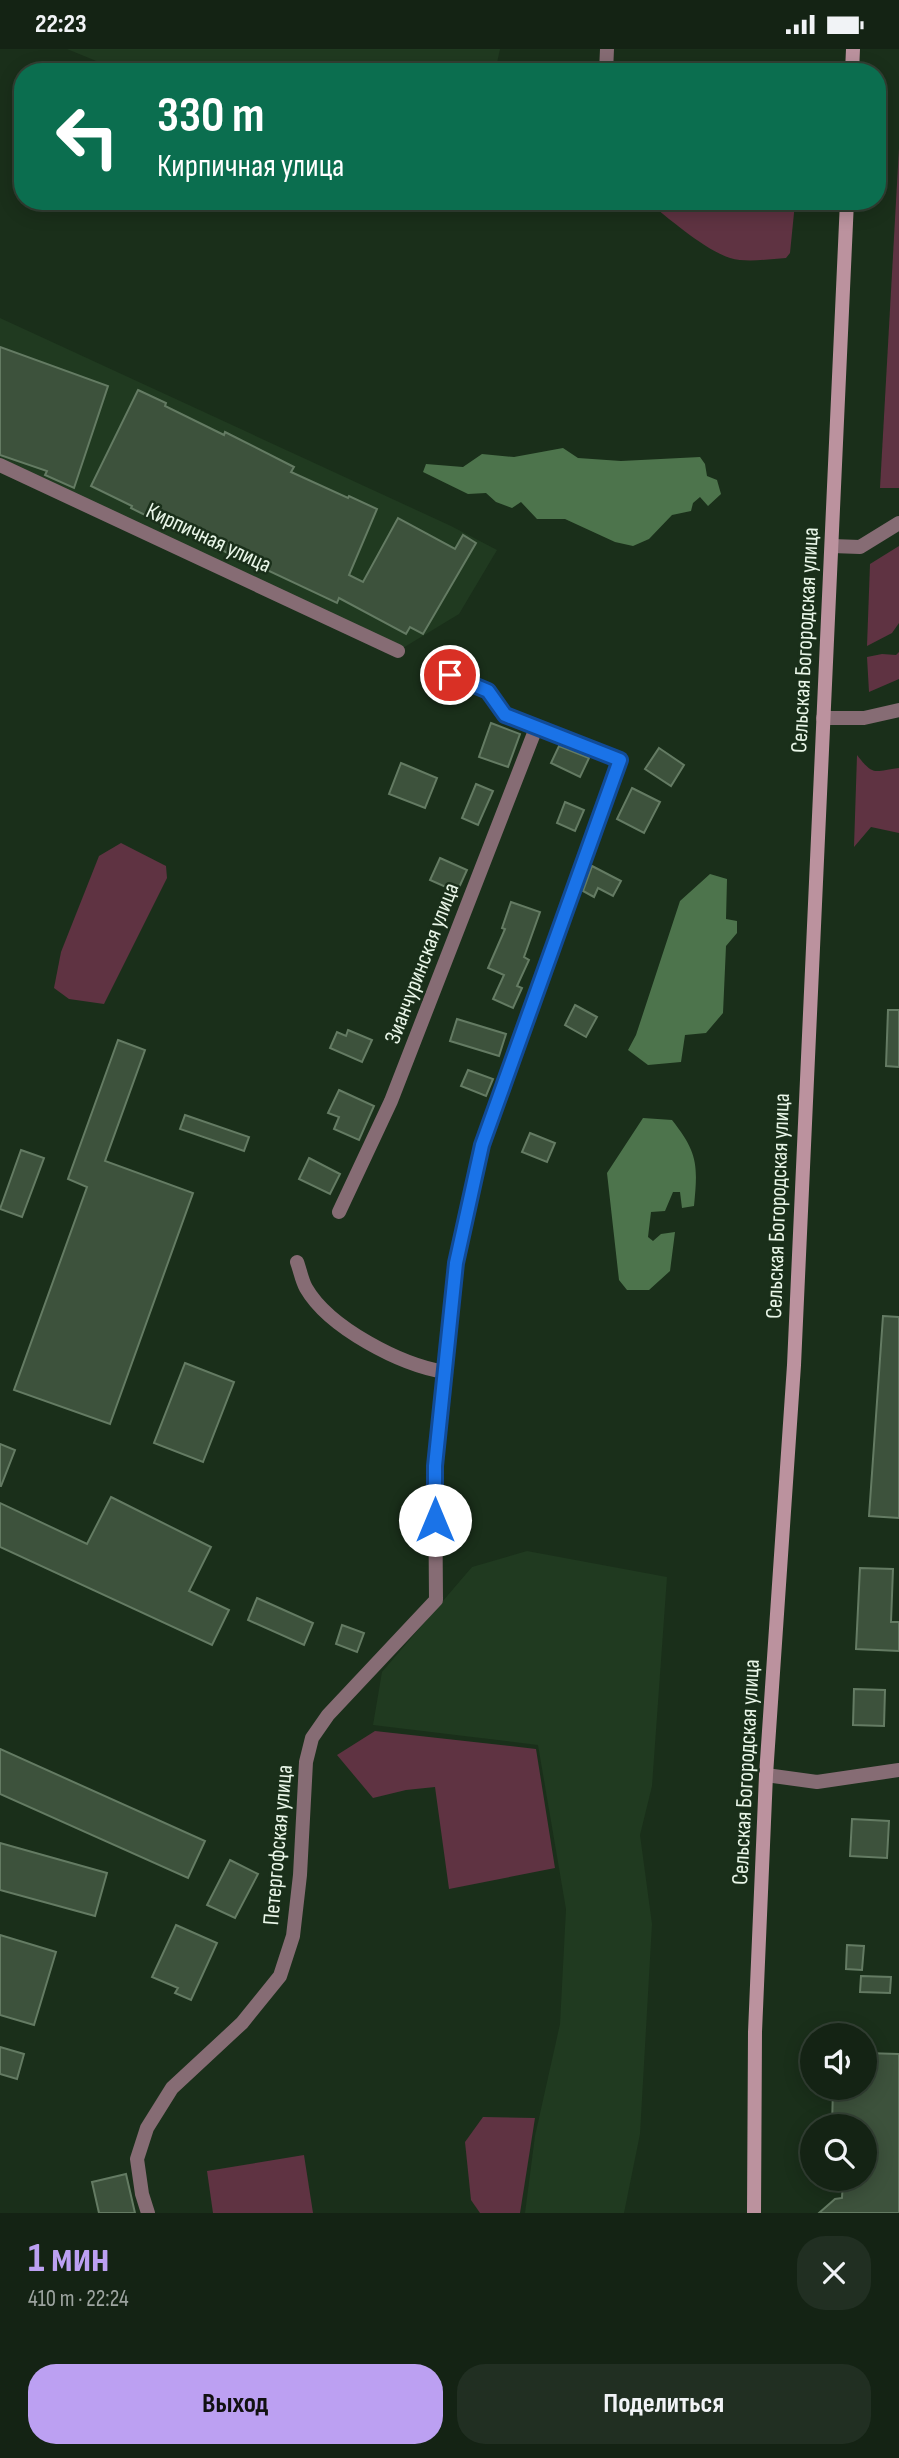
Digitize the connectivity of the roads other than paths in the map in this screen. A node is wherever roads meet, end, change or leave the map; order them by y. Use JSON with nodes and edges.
{"nodes":[{"id":1,"x":847,"y":210,"type":"edge"},
{"id":2,"x":0,"y":465,"type":"edge"},
{"id":3,"x":899,"y":523,"type":"edge"},
{"id":4,"x":832,"y":545,"type":"junction"},
{"id":5,"x":398,"y":650,"type":"dead end"},
{"id":6,"x":431,"y":667,"type":"dead end"},
{"id":7,"x":899,"y":711,"type":"edge"},
{"id":8,"x":823,"y":717,"type":"junction"},
{"id":9,"x":537,"y":727,"type":"junction"},
{"id":10,"x":339,"y":1213,"type":"dead end"},
{"id":11,"x":297,"y":1262,"type":"dead end"},
{"id":12,"x":445,"y":1373,"type":"junction"},
{"id":13,"x":899,"y":1770,"type":"edge"},
{"id":14,"x":766,"y":1775,"type":"junction"},
{"id":15,"x":148,"y":2213,"type":"edge"},
{"id":16,"x":754,"y":2213,"type":"edge"}],
"edges":[{"from":1,"to":4,"type":"main road","name":"Сельская Богородская улица"},
{"from":2,"to":5,"type":"street","name":"Кирпичная улица"},
{"from":3,"to":4,"type":"street"},
{"from":4,"to":8,"type":"main road","name":"Сельская Богородская улица"},
{"from":6,"to":9,"type":"street"},
{"from":7,"to":8,"type":"street"},
{"from":8,"to":14,"type":"main road","name":"Сельская Богородская улица"},
{"from":9,"to":10,"type":"street","name":"Зианчуринская улица"},
{"from":9,"to":12,"type":"street"},
{"from":11,"to":12,"type":"street"},
{"from":12,"to":15,"type":"street","name":"Петергофская улица"},
{"from":13,"to":14,"type":"street"},
{"from":14,"to":16,"type":"main road","name":"Сельская Богородская улица"}]}
